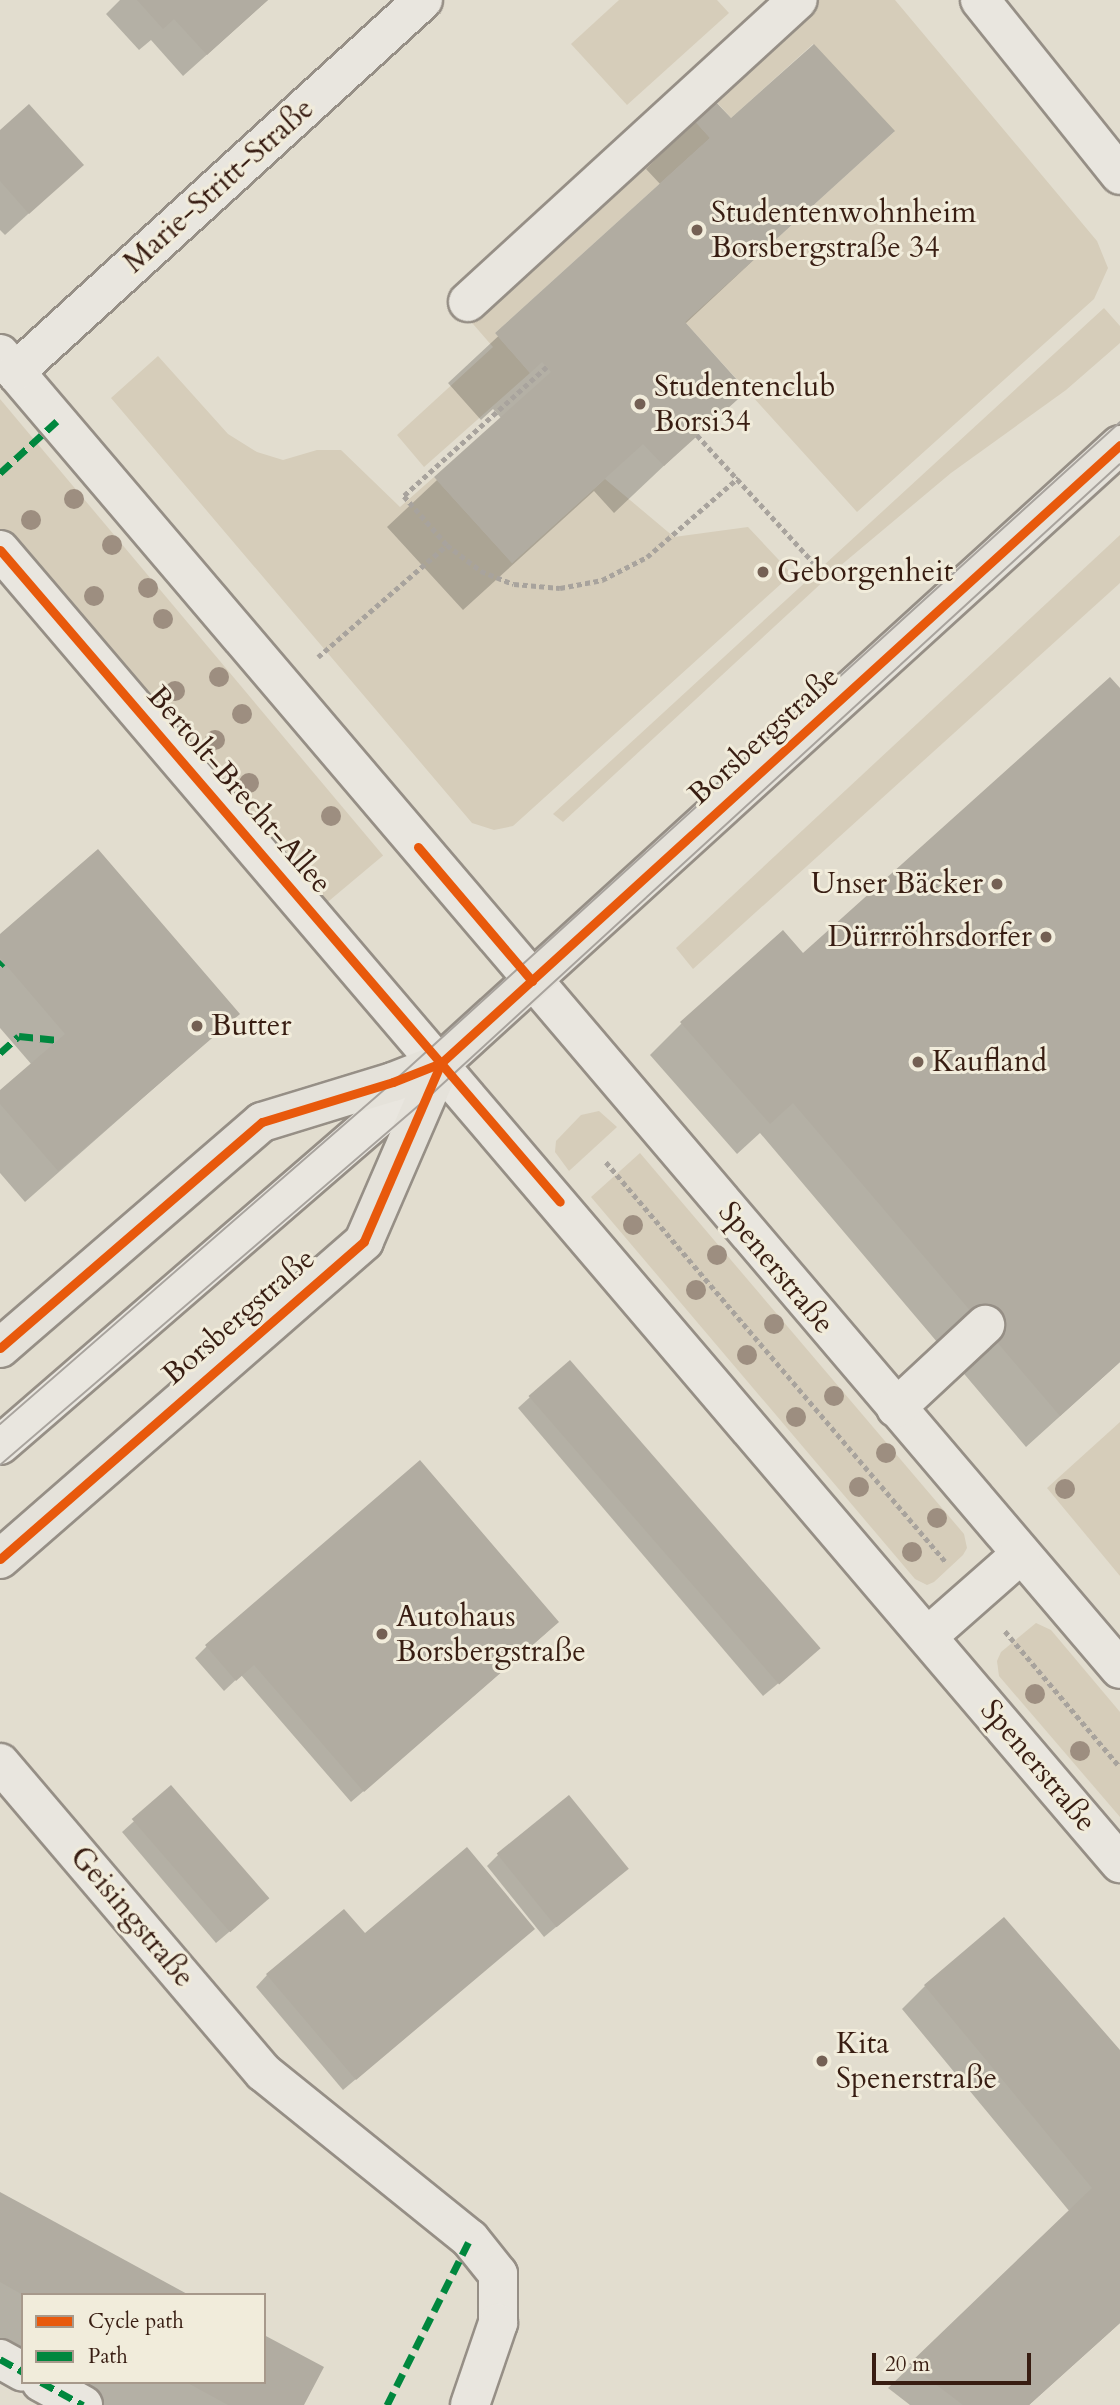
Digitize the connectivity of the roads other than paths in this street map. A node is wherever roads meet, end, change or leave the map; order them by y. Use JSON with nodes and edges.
{"nodes":[{"id":1,"x":423,"y":0,"type":"edge"},
{"id":2,"x":797,"y":0,"type":"edge"},
{"id":3,"x":980,"y":0,"type":"edge"},
{"id":4,"x":1120,"y":175,"type":"edge"},
{"id":5,"x":468,"y":302,"type":"dead end"},
{"id":6,"x":7,"y":363,"type":"edge"},
{"id":7,"x":1120,"y":445,"type":"edge"},
{"id":8,"x":0,"y":550,"type":"edge"},
{"id":9,"x":532,"y":981,"type":"junction"},
{"id":10,"x":441,"y":1063,"type":"junction"},
{"id":11,"x":985,"y":1325,"type":"dead end"},
{"id":12,"x":0,"y":1348,"type":"edge"},
{"id":13,"x":896,"y":1408,"type":"junction"},
{"id":14,"x":0,"y":1445,"type":"edge"},
{"id":15,"x":1021,"y":1554,"type":"junction"},
{"id":16,"x":0,"y":1559,"type":"edge"},
{"id":17,"x":928,"y":1636,"type":"junction"},
{"id":18,"x":1120,"y":1669,"type":"edge"},
{"id":19,"x":0,"y":1763,"type":"edge"},
{"id":20,"x":1120,"y":1863,"type":"edge"},
{"id":21,"x":0,"y":2359,"type":"edge"},
{"id":22,"x":21,"y":2371,"type":"edge"},
{"id":23,"x":45,"y":2384,"type":"edge"},
{"id":24,"x":83,"y":2405,"type":"edge"},
{"id":25,"x":470,"y":2405,"type":"edge"}],
"edges":[{"from":1,"to":6,"type":"street","name":"Marie-Stritt-Straße"},
{"from":2,"to":5,"type":"street"},
{"from":3,"to":4,"type":"street"},
{"from":6,"to":9,"type":"street"},
{"from":7,"to":9,"type":"main road","name":"Borsbergstraße"},
{"from":8,"to":10,"type":"street","name":"Bertolt-Brecht-Allee"},
{"from":9,"to":10,"type":"main road","name":"Borsbergstraße"},
{"from":9,"to":13,"type":"street","name":"Spenerstraße"},
{"from":10,"to":12,"type":"main road","name":"Borsbergstraße"},
{"from":10,"to":14,"type":"street"},
{"from":10,"to":16,"type":"main road","name":"Borsbergstraße"},
{"from":10,"to":17,"type":"street","name":"Spenerstraße"},
{"from":11,"to":13,"type":"street"},
{"from":13,"to":15,"type":"street","name":"Spenerstraße"},
{"from":15,"to":17,"type":"street"},
{"from":15,"to":18,"type":"street","name":"Spenerstraße"},
{"from":17,"to":20,"type":"street","name":"Spenerstraße"},
{"from":19,"to":25,"type":"street","name":"Geisingstraße"},
{"from":21,"to":22,"type":"street"},
{"from":23,"to":24,"type":"street"}]}
